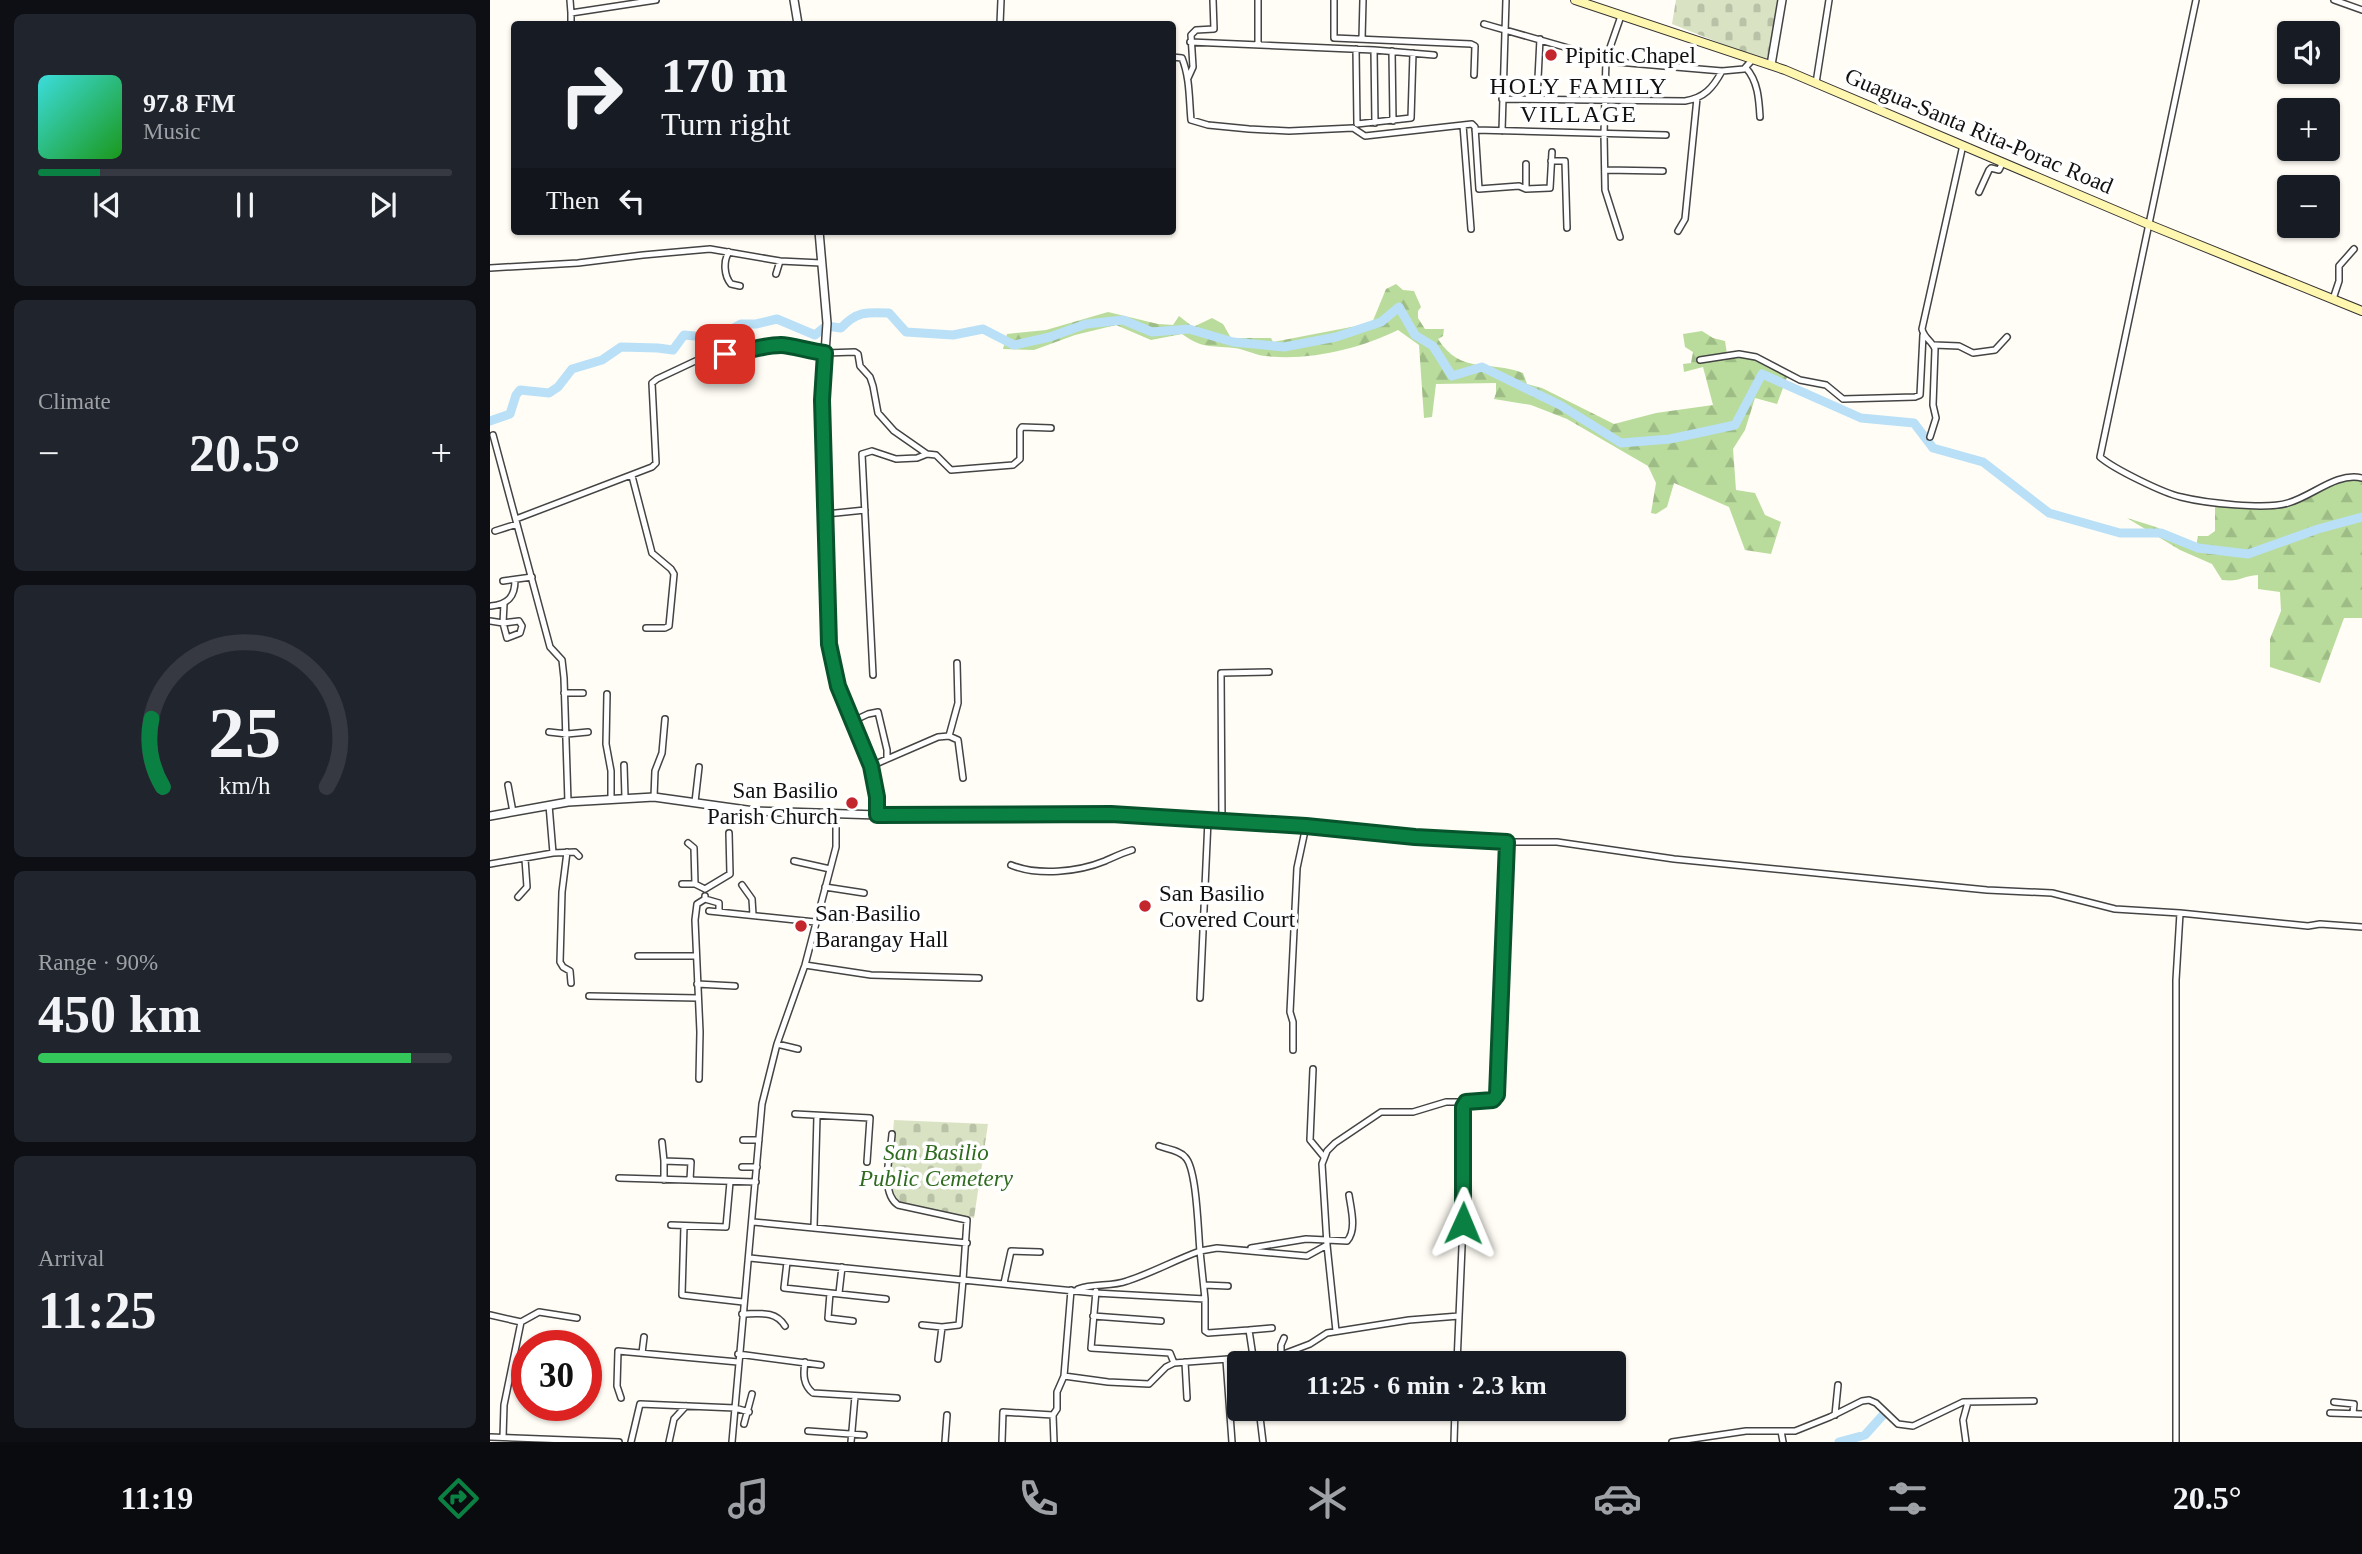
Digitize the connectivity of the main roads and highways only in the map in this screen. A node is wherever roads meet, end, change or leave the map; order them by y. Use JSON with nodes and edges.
{"nodes":[{"id":1,"x":1575,"y":0,"type":"edge"},
{"id":2,"x":1594,"y":3,"type":"edge"},
{"id":3,"x":2362,"y":311,"type":"edge"}],
"edges":[{"from":1,"to":2,"type":"main road","name":"Guagua-Santa Rita-Porac Road"},
{"from":2,"to":3,"type":"main road","name":"Guagua-Santa Rita-Porac Road"}]}
